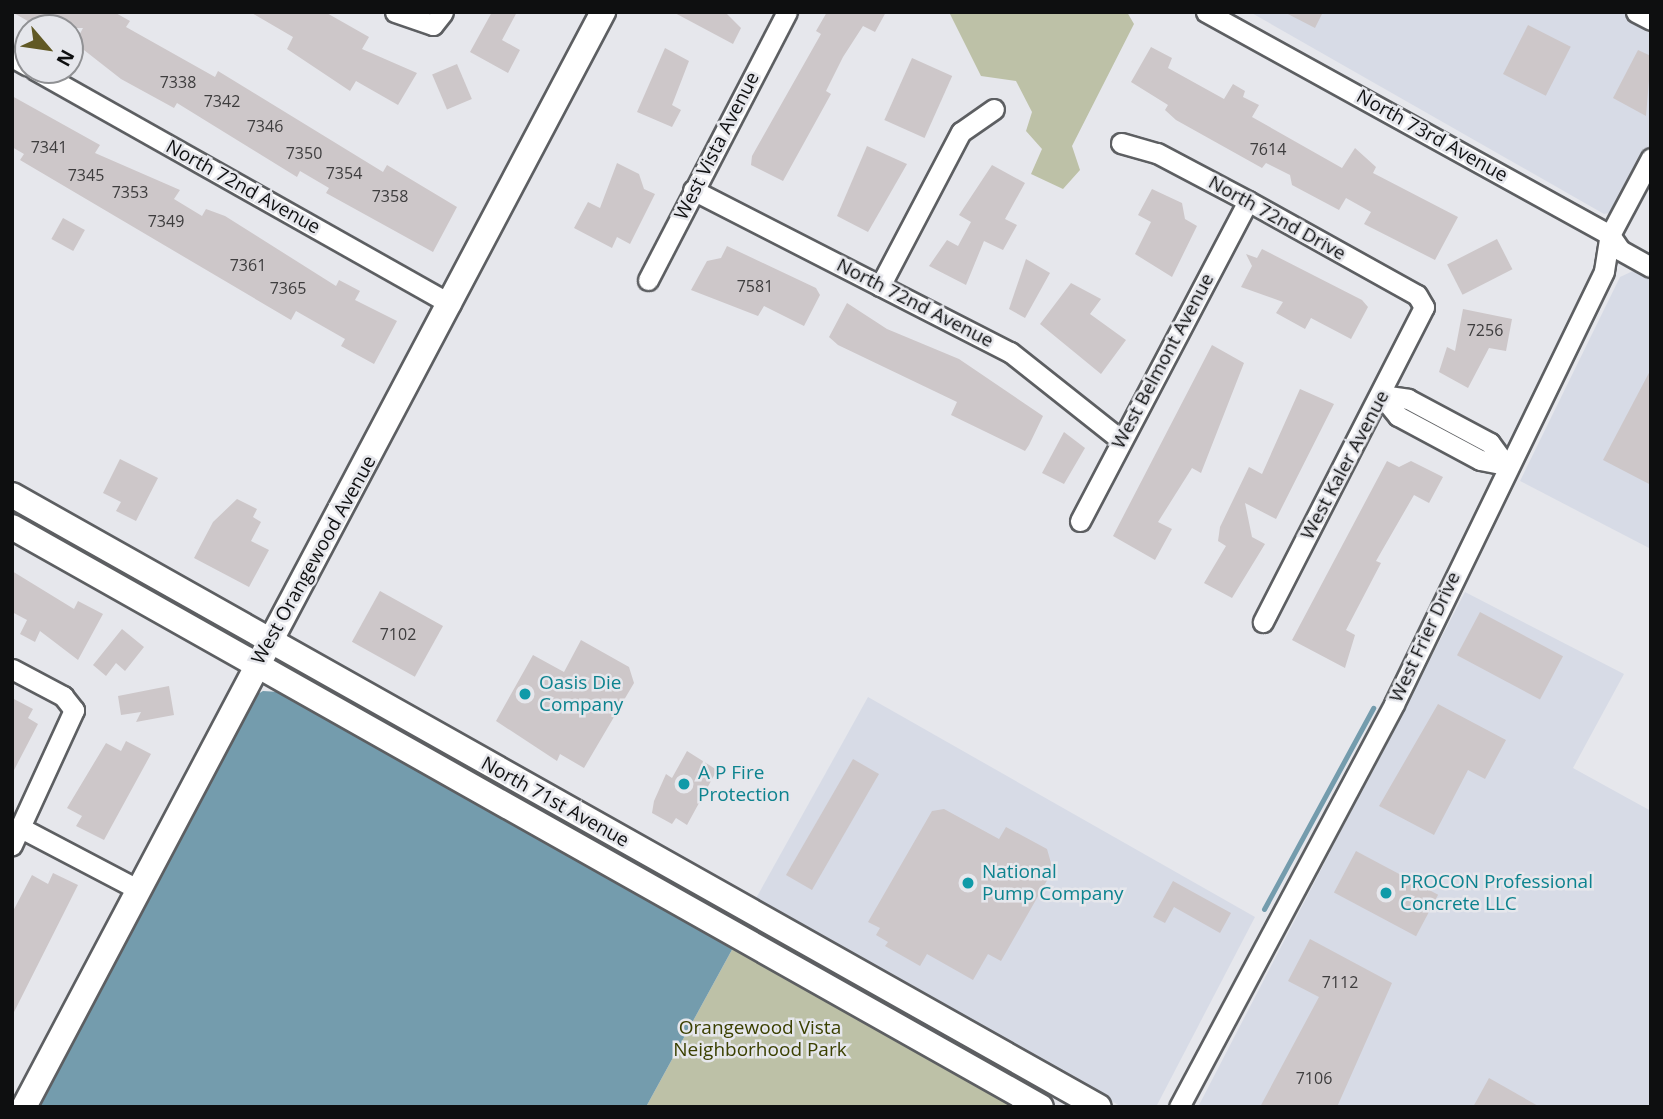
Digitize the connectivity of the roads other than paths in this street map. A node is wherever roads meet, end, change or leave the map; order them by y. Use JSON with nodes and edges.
{"nodes":[{"id":1,"x":396,"y":12,"type":"edge"},
{"id":2,"x":603,"y":12,"type":"edge"},
{"id":3,"x":787,"y":12,"type":"edge"},
{"id":4,"x":1206,"y":12,"type":"edge"},
{"id":5,"x":1636,"y":12,"type":"edge"},
{"id":6,"x":438,"y":19,"type":"edge"},
{"id":7,"x":1651,"y":20,"type":"edge"},
{"id":8,"x":60,"y":84,"type":"edge"},
{"id":9,"x":994,"y":109,"type":"dead end"},
{"id":10,"x":1121,"y":143,"type":"dead end"},
{"id":11,"x":1651,"y":158,"type":"edge"},
{"id":12,"x":694,"y":190,"type":"junction"},
{"id":13,"x":1248,"y":201,"type":"junction"},
{"id":14,"x":1611,"y":236,"type":"junction"},
{"id":15,"x":1651,"y":267,"type":"edge"},
{"id":16,"x":648,"y":280,"type":"dead end"},
{"id":17,"x":880,"y":286,"type":"junction"},
{"id":18,"x":451,"y":304,"type":"junction"},
{"id":19,"x":1424,"y":307,"type":"joint"},
{"id":20,"x":1381,"y":395,"type":"junction"},
{"id":21,"x":1122,"y":440,"type":"junction"},
{"id":22,"x":1506,"y":466,"type":"junction"},
{"id":23,"x":12,"y":495,"type":"edge"},
{"id":24,"x":1080,"y":521,"type":"dead end"},
{"id":25,"x":12,"y":527,"type":"edge"},
{"id":26,"x":1263,"y":622,"type":"dead end"},
{"id":27,"x":269,"y":642,"type":"junction"},
{"id":28,"x":256,"y":664,"type":"junction"},
{"id":29,"x":12,"y":668,"type":"edge"},
{"id":30,"x":17,"y":836,"type":"edge"},
{"id":31,"x":136,"y":889,"type":"junction"},
{"id":32,"x":962,"y":1029,"type":"junction"},
{"id":33,"x":947,"y":1053,"type":"junction"},
{"id":34,"x":24,"y":1107,"type":"edge"},
{"id":35,"x":1041,"y":1107,"type":"edge"},
{"id":36,"x":1099,"y":1107,"type":"edge"},
{"id":37,"x":1179,"y":1107,"type":"edge"}],
"edges":[{"from":1,"to":6,"type":"street"},
{"from":2,"to":18,"type":"street","name":"West Orangewood Avenue"},
{"from":3,"to":12,"type":"street","name":"West Vista Avenue"},
{"from":4,"to":14,"type":"street","name":"North 73rd Avenue"},
{"from":5,"to":7,"type":"street"},
{"from":8,"to":18,"type":"street","name":"North 72nd Avenue"},
{"from":9,"to":17,"type":"street"},
{"from":10,"to":13,"type":"street","name":"North 72nd Drive"},
{"from":11,"to":14,"type":"street","name":"West Frier Drive"},
{"from":12,"to":16,"type":"street","name":"West Vista Avenue"},
{"from":12,"to":17,"type":"street","name":"North 72nd Avenue"},
{"from":13,"to":19,"type":"street","name":"North 72nd Drive"},
{"from":13,"to":21,"type":"street","name":"West Belmont Avenue"},
{"from":14,"to":15,"type":"street","name":"North 73rd Avenue"},
{"from":14,"to":22,"type":"street","name":"West Frier Drive"},
{"from":17,"to":21,"type":"street","name":"North 72nd Avenue"},
{"from":18,"to":27,"type":"street","name":"West Orangewood Avenue"},
{"from":19,"to":20,"type":"street","name":"West Kaler Avenue"},
{"from":20,"to":22,"type":"street"},
{"from":20,"to":26,"type":"street","name":"West Kaler Avenue"},
{"from":21,"to":24,"type":"street","name":"West Belmont Avenue"},
{"from":22,"to":37,"type":"street","name":"West Frier Drive"},
{"from":23,"to":27,"type":"street","name":"North 71st Avenue"},
{"from":25,"to":28,"type":"street","name":"North 71st Avenue"},
{"from":27,"to":28,"type":"street","name":"West Orangewood Avenue"},
{"from":27,"to":32,"type":"street","name":"North 71st Avenue"},
{"from":28,"to":31,"type":"street","name":"West Orangewood Avenue"},
{"from":28,"to":33,"type":"street","name":"North 71st Avenue"},
{"from":29,"to":30,"type":"street"},
{"from":30,"to":31,"type":"street"},
{"from":31,"to":34,"type":"street","name":"West Orangewood Avenue"},
{"from":32,"to":33,"type":"street"},
{"from":32,"to":36,"type":"street","name":"North 71st Avenue"},
{"from":33,"to":35,"type":"street","name":"North 71st Avenue"}]}
